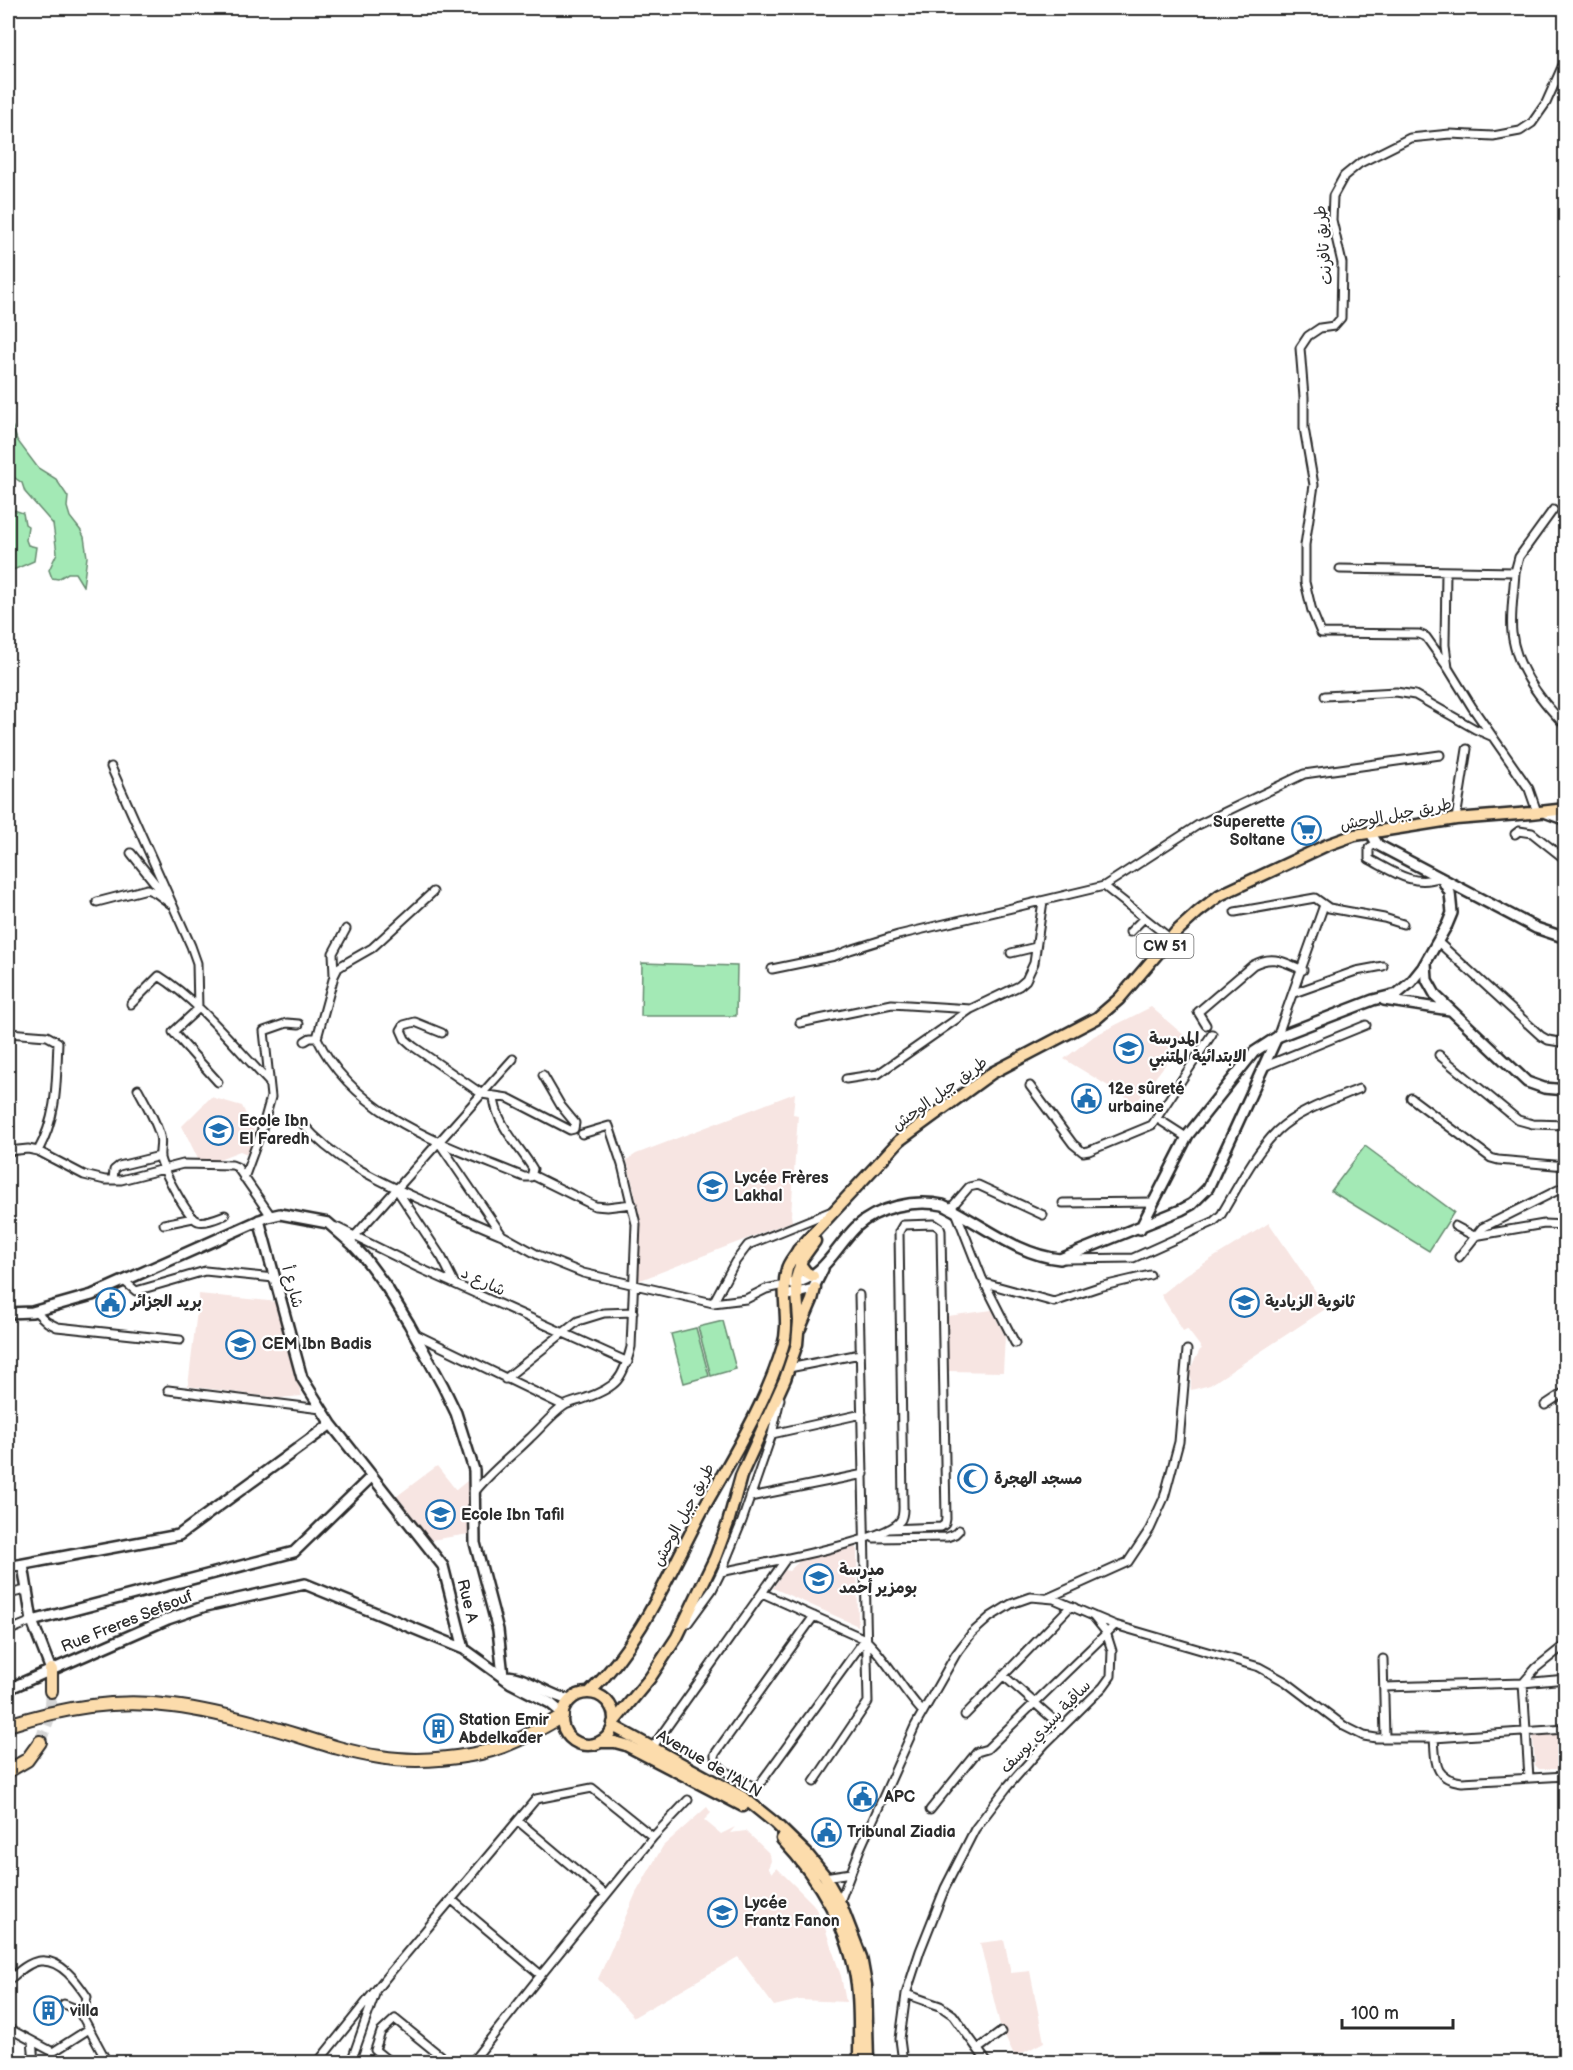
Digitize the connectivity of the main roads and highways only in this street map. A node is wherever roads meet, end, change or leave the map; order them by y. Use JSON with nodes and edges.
{"nodes":[{"id":1,"x":1566,"y":809,"type":"edge"},
{"id":2,"x":1541,"y":812,"type":"junction"},
{"id":3,"x":1566,"y":820,"type":"edge"},
{"id":4,"x":1370,"y":832,"type":"junction"},
{"id":5,"x":1441,"y":878,"type":"junction"},
{"id":6,"x":1566,"y":938,"type":"edge"},
{"id":7,"x":1426,"y":961,"type":"junction"},
{"id":8,"x":1378,"y":999,"type":"junction"},
{"id":9,"x":1450,"y":1010,"type":"junction"},
{"id":10,"x":1277,"y":1037,"type":"junction"},
{"id":11,"x":1563,"y":1092,"type":"edge"},
{"id":12,"x":830,"y":1218,"type":"junction"},
{"id":13,"x":259,"y":1220,"type":"junction"},
{"id":14,"x":1140,"y":1228,"type":"junction"},
{"id":15,"x":800,"y":1264,"type":"junction"},
{"id":16,"x":825,"y":1264,"type":"junction"},
{"id":17,"x":813,"y":1276,"type":"junction"},
{"id":18,"x":815,"y":1287,"type":"junction"},
{"id":19,"x":791,"y":1290,"type":"junction"},
{"id":20,"x":8,"y":1314,"type":"edge"},
{"id":21,"x":799,"y":1331,"type":"junction"},
{"id":22,"x":331,"y":1424,"type":"junction"},
{"id":23,"x":372,"y":1476,"type":"junction"},
{"id":24,"x":23,"y":1564,"type":"junction"},
{"id":25,"x":8,"y":1567,"type":"edge"},
{"id":26,"x":32,"y":1621,"type":"junction"},
{"id":27,"x":464,"y":1648,"type":"junction"},
{"id":28,"x":51,"y":1670,"type":"junction"},
{"id":29,"x":503,"y":1676,"type":"junction"},
{"id":30,"x":8,"y":1689,"type":"edge"},
{"id":31,"x":51,"y":1691,"type":"tunnel mouth"},
{"id":32,"x":589,"y":1693,"type":"junction"},
{"id":33,"x":570,"y":1700,"type":"junction"},
{"id":34,"x":562,"y":1715,"type":"junction"},
{"id":35,"x":613,"y":1724,"type":"junction"},
{"id":36,"x":8,"y":1725,"type":"edge"},
{"id":37,"x":40,"y":1742,"type":"tunnel mouth"},
{"id":38,"x":600,"y":1742,"type":"junction"},
{"id":39,"x":8,"y":1771,"type":"edge"},
{"id":40,"x":821,"y":1879,"type":"junction"},
{"id":41,"x":836,"y":1905,"type":"junction"},
{"id":42,"x":859,"y":2062,"type":"edge"},
{"id":43,"x":868,"y":2062,"type":"edge"}],
"edges":[{"from":1,"to":2,"type":"main road","name":"طريق جبل الوحش","number":"CW 51"},
{"from":2,"to":3,"type":"main road"},
{"from":2,"to":4,"type":"main road","name":"طريق جبل الوحش","number":"CW 51"},
{"from":4,"to":5,"type":"main road"},
{"from":4,"to":12,"type":"main road","name":"طريق جبل الوحش","number":"CW 51"},
{"from":5,"to":6,"type":"main road"},
{"from":5,"to":7,"type":"main road"},
{"from":7,"to":8,"type":"main road"},
{"from":7,"to":9,"type":"main road"},
{"from":8,"to":9,"type":"main road"},
{"from":8,"to":10,"type":"main road"},
{"from":9,"to":11,"type":"main road"},
{"from":10,"to":14,"type":"main road"},
{"from":10,"to":14,"type":"main road"},
{"from":12,"to":15,"type":"main road"},
{"from":12,"to":19,"type":"main road","name":"طريق جبل الوحش"},
{"from":13,"to":20,"type":"main road"},
{"from":13,"to":22,"type":"main road","name":"شارع أ"},
{"from":13,"to":29,"type":"main road"},
{"from":14,"to":16,"type":"main road"},
{"from":15,"to":17,"type":"main road"},
{"from":15,"to":19,"type":"main road"},
{"from":16,"to":17,"type":"main road"},
{"from":16,"to":18,"type":"main road"},
{"from":17,"to":19,"type":"main road"},
{"from":18,"to":19,"type":"main road"},
{"from":18,"to":21,"type":"main road"},
{"from":19,"to":21,"type":"main road"},
{"from":19,"to":32,"type":"main road","name":"طريق جبل الوحش"},
{"from":21,"to":35,"type":"main road","name":"طريق جبل الوحش"},
{"from":22,"to":23,"type":"main road","name":"شارع أ"},
{"from":22,"to":24,"type":"main road"},
{"from":23,"to":26,"type":"main road"},
{"from":23,"to":27,"type":"main road","name":"Rue A"},
{"from":24,"to":25,"type":"main road"},
{"from":24,"to":26,"type":"main road"},
{"from":26,"to":28,"type":"main road"},
{"from":27,"to":28,"type":"main road","name":"Rue Freres Sefsouf"},
{"from":27,"to":29,"type":"main road","name":"Rue A"},
{"from":28,"to":30,"type":"main road","name":"Rue Freres Sefsouf"},
{"from":28,"to":31,"type":"highway"},
{"from":29,"to":33,"type":"main road"},
{"from":29,"to":34,"type":"main road"},
{"from":32,"to":33,"type":"main road"},
{"from":32,"to":35,"type":"main road"},
{"from":33,"to":34,"type":"main road"},
{"from":34,"to":36,"type":"highway"},
{"from":34,"to":38,"type":"main road"},
{"from":35,"to":38,"type":"main road"},
{"from":35,"to":40,"type":"main road","name":"Avenue de l'ALN"},
{"from":37,"to":39,"type":"highway"},
{"from":38,"to":40,"type":"main road"},
{"from":40,"to":41,"type":"main road"},
{"from":41,"to":42,"type":"main road"},
{"from":41,"to":43,"type":"main road"}]}
